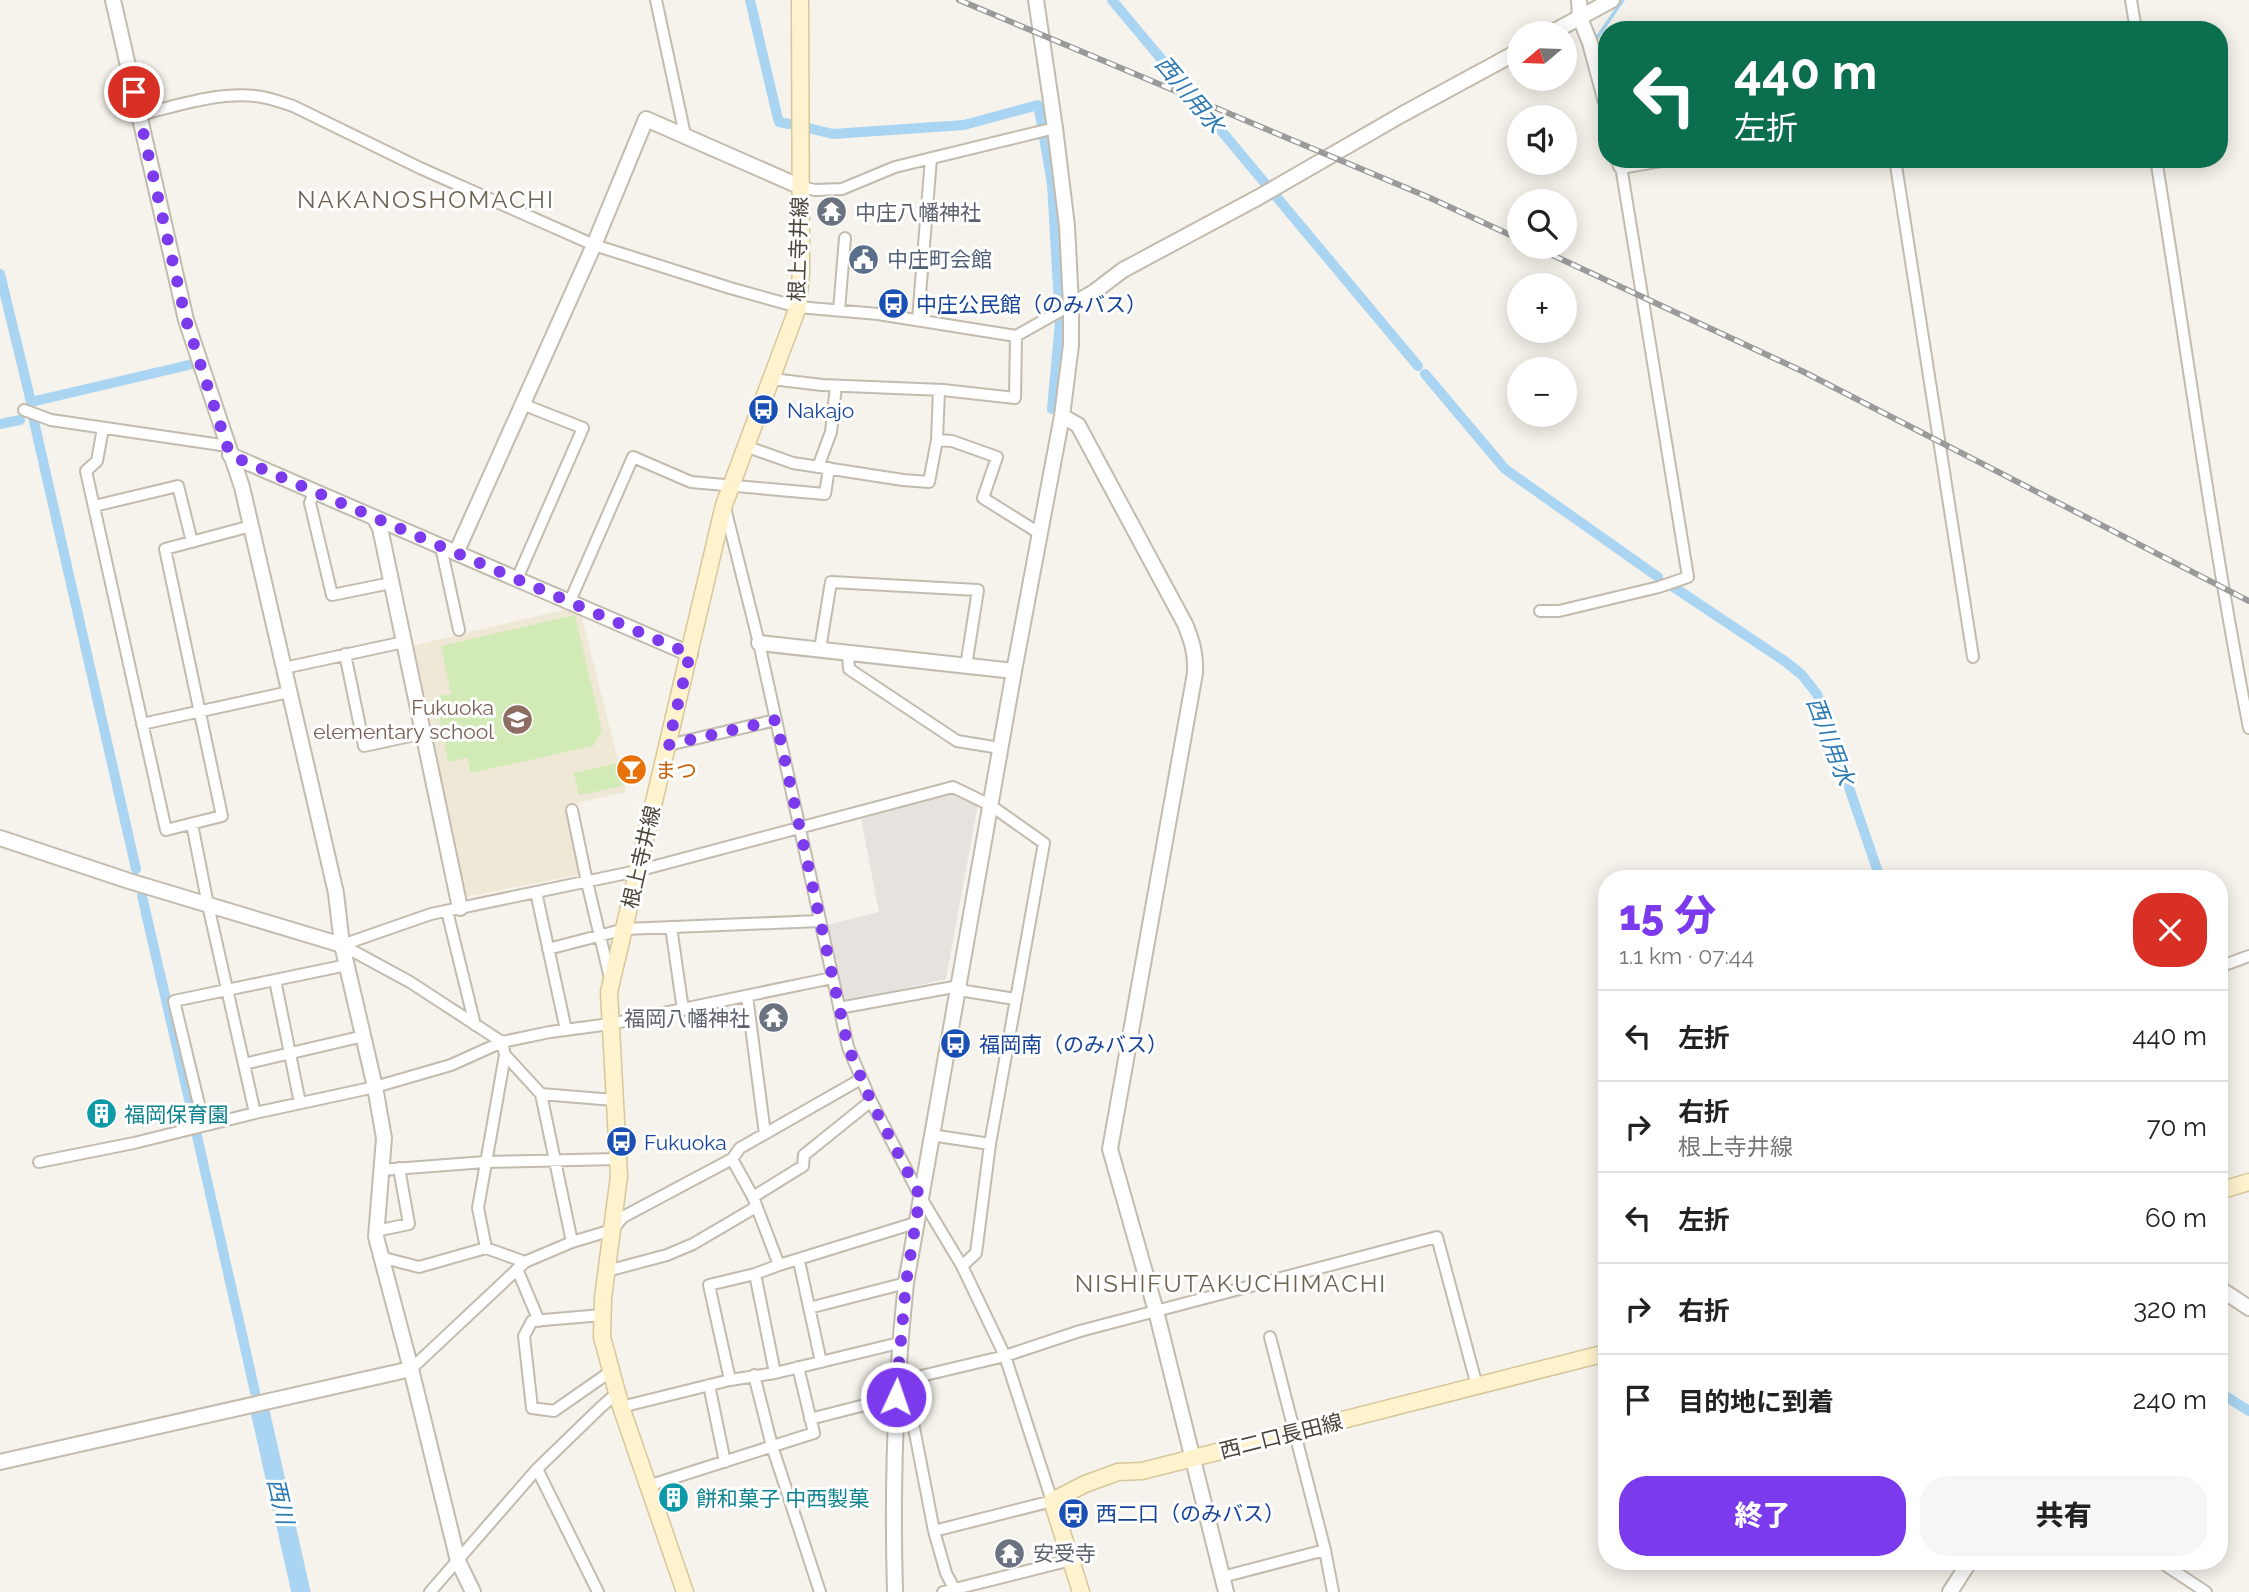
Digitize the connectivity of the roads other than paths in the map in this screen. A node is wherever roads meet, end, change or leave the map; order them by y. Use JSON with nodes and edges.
{"nodes":[{"id":1,"x":113,"y":0,"type":"edge"},
{"id":2,"x":656,"y":0,"type":"edge"},
{"id":3,"x":800,"y":0,"type":"edge"},
{"id":4,"x":1036,"y":0,"type":"edge"},
{"id":5,"x":1578,"y":0,"type":"edge"},
{"id":6,"x":1612,"y":0,"type":"edge"},
{"id":7,"x":2131,"y":0,"type":"edge"},
{"id":8,"x":1580,"y":18,"type":"junction"},
{"id":9,"x":1574,"y":21,"type":"edge"},
{"id":10,"x":2134,"y":21,"type":"edge"},
{"id":11,"x":1507,"y":58,"type":"edge"},
{"id":12,"x":1598,"y":72,"type":"edge"},
{"id":13,"x":139,"y":115,"type":"junction"},
{"id":14,"x":1055,"y":128,"type":"junction"},
{"id":15,"x":685,"y":135,"type":"junction"},
{"id":16,"x":931,"y":158,"type":"junction"},
{"id":17,"x":1621,"y":168,"type":"edge"},
{"id":18,"x":1896,"y":168,"type":"edge"},
{"id":19,"x":2157,"y":168,"type":"edge"},
{"id":20,"x":801,"y":187,"type":"junction"},
{"id":21,"x":845,"y":238,"type":"dead end"},
{"id":22,"x":594,"y":245,"type":"junction"},
{"id":23,"x":1071,"y":305,"type":"junction"},
{"id":24,"x":798,"y":307,"type":"junction"},
{"id":25,"x":839,"y":310,"type":"junction"},
{"id":26,"x":918,"y":320,"type":"junction"},
{"id":27,"x":1016,"y":336,"type":"junction"},
{"id":28,"x":772,"y":379,"type":"junction"},
{"id":29,"x":836,"y":386,"type":"junction"},
{"id":30,"x":939,"y":390,"type":"junction"},
{"id":31,"x":522,"y":404,"type":"junction"},
{"id":32,"x":24,"y":410,"type":"dead end"},
{"id":33,"x":1062,"y":416,"type":"junction"},
{"id":34,"x":103,"y":428,"type":"junction"},
{"id":35,"x":937,"y":440,"type":"junction"},
{"id":36,"x":745,"y":446,"type":"junction"},
{"id":37,"x":229,"y":451,"type":"junction"},
{"id":38,"x":823,"y":468,"type":"junction"},
{"id":39,"x":730,"y":485,"type":"junction"},
{"id":40,"x":314,"y":491,"type":"junction"},
{"id":41,"x":724,"y":505,"type":"junction"},
{"id":42,"x":94,"y":506,"type":"junction"},
{"id":43,"x":376,"y":519,"type":"junction"},
{"id":44,"x":251,"y":526,"type":"junction"},
{"id":45,"x":1039,"y":533,"type":"junction"},
{"id":46,"x":192,"y":542,"type":"junction"},
{"id":47,"x":441,"y":547,"type":"junction"},
{"id":48,"x":456,"y":553,"type":"junction"},
{"id":49,"x":517,"y":579,"type":"junction"},
{"id":50,"x":391,"y":583,"type":"junction"},
{"id":51,"x":570,"y":601,"type":"junction"},
{"id":52,"x":1540,"y":611,"type":"dead end"},
{"id":53,"x":459,"y":630,"type":"dead end"},
{"id":54,"x":404,"y":642,"type":"junction"},
{"id":55,"x":759,"y":643,"type":"junction"},
{"id":56,"x":820,"y":649,"type":"junction"},
{"id":57,"x":848,"y":653,"type":"junction"},
{"id":58,"x":345,"y":654,"type":"junction"},
{"id":59,"x":690,"y":654,"type":"junction"},
{"id":60,"x":1973,"y":657,"type":"dead end"},
{"id":61,"x":966,"y":666,"type":"junction"},
{"id":62,"x":284,"y":668,"type":"junction"},
{"id":63,"x":1014,"y":671,"type":"junction"},
{"id":64,"x":289,"y":692,"type":"junction"},
{"id":65,"x":200,"y":711,"type":"junction"},
{"id":66,"x":776,"y":720,"type":"junction"},
{"id":67,"x":142,"y":724,"type":"junction"},
{"id":68,"x":2249,"y":728,"type":"edge"},
{"id":69,"x":424,"y":733,"type":"junction"},
{"id":70,"x":668,"y":745,"type":"junction"},
{"id":71,"x":1000,"y":748,"type":"junction"},
{"id":72,"x":990,"y":805,"type":"junction"},
{"id":73,"x":572,"y":810,"type":"dead end"},
{"id":74,"x":191,"y":824,"type":"junction"},
{"id":75,"x":801,"y":829,"type":"junction"},
{"id":76,"x":0,"y":838,"type":"edge"},
{"id":77,"x":637,"y":871,"type":"junction"},
{"id":78,"x":587,"y":882,"type":"junction"},
{"id":79,"x":536,"y":892,"type":"junction"},
{"id":80,"x":208,"y":905,"type":"junction"},
{"id":81,"x":454,"y":910,"type":"junction"},
{"id":82,"x":820,"y":921,"type":"junction"},
{"id":83,"x":671,"y":927,"type":"junction"},
{"id":84,"x":625,"y":929,"type":"junction"},
{"id":85,"x":599,"y":936,"type":"junction"},
{"id":86,"x":342,"y":945,"type":"junction"},
{"id":87,"x":548,"y":948,"type":"junction"},
{"id":88,"x":2249,"y":956,"type":"edge"},
{"id":89,"x":2228,"y":964,"type":"edge"},
{"id":90,"x":347,"y":965,"type":"junction"},
{"id":91,"x":832,"y":978,"type":"junction"},
{"id":92,"x":275,"y":980,"type":"junction"},
{"id":93,"x":612,"y":984,"type":"junction"},
{"id":94,"x":959,"y":986,"type":"junction"},
{"id":95,"x":227,"y":989,"type":"junction"},
{"id":96,"x":747,"y":996,"type":"junction"},
{"id":97,"x":1015,"y":999,"type":"junction"},
{"id":98,"x":839,"y":1008,"type":"junction"},
{"id":99,"x":683,"y":1010,"type":"junction"},
{"id":100,"x":610,"y":1024,"type":"junction"},
{"id":101,"x":475,"y":1025,"type":"junction"},
{"id":102,"x":566,"y":1030,"type":"junction"},
{"id":103,"x":364,"y":1036,"type":"junction"},
{"id":104,"x":502,"y":1042,"type":"junction"},
{"id":105,"x":290,"y":1053,"type":"junction"},
{"id":106,"x":505,"y":1055,"type":"junction"},
{"id":107,"x":244,"y":1064,"type":"junction"},
{"id":108,"x":861,"y":1079,"type":"junction"},
{"id":109,"x":375,"y":1087,"type":"junction"},
{"id":110,"x":541,"y":1094,"type":"junction"},
{"id":111,"x":614,"y":1100,"type":"junction"},
{"id":112,"x":871,"y":1101,"type":"junction"},
{"id":113,"x":300,"y":1103,"type":"junction"},
{"id":114,"x":256,"y":1113,"type":"junction"},
{"id":115,"x":204,"y":1125,"type":"junction"},
{"id":116,"x":765,"y":1134,"type":"junction"},
{"id":117,"x":931,"y":1135,"type":"junction"},
{"id":118,"x":990,"y":1144,"type":"junction"},
{"id":119,"x":618,"y":1159,"type":"junction"},
{"id":120,"x":732,"y":1159,"type":"junction"},
{"id":121,"x":554,"y":1160,"type":"junction"},
{"id":122,"x":39,"y":1162,"type":"dead end"},
{"id":123,"x":485,"y":1162,"type":"junction"},
{"id":124,"x":398,"y":1168,"type":"junction"},
{"id":125,"x":381,"y":1170,"type":"junction"},
{"id":126,"x":2249,"y":1182,"type":"edge"},
{"id":127,"x":2228,"y":1188,"type":"edge"},
{"id":128,"x":920,"y":1196,"type":"junction"},
{"id":129,"x":754,"y":1202,"type":"junction"},
{"id":130,"x":915,"y":1223,"type":"junction"},
{"id":131,"x":612,"y":1230,"type":"junction"},
{"id":132,"x":376,"y":1231,"type":"junction"},
{"id":133,"x":572,"y":1242,"type":"junction"},
{"id":134,"x":486,"y":1248,"type":"junction"},
{"id":135,"x":380,"y":1257,"type":"junction"},
{"id":136,"x":799,"y":1261,"type":"junction"},
{"id":137,"x":779,"y":1265,"type":"junction"},
{"id":138,"x":521,"y":1266,"type":"junction"},
{"id":139,"x":962,"y":1266,"type":"junction"},
{"id":140,"x":607,"y":1271,"type":"junction"},
{"id":141,"x":755,"y":1274,"type":"junction"},
{"id":142,"x":906,"y":1283,"type":"junction"},
{"id":143,"x":2228,"y":1294,"type":"edge"},
{"id":144,"x":2249,"y":1307,"type":"edge"},
{"id":145,"x":809,"y":1308,"type":"junction"},
{"id":146,"x":1156,"y":1311,"type":"junction"},
{"id":147,"x":602,"y":1315,"type":"junction"},
{"id":148,"x":539,"y":1321,"type":"junction"},
{"id":149,"x":1270,"y":1337,"type":"dead end"},
{"id":150,"x":899,"y":1343,"type":"junction"},
{"id":151,"x":1598,"y":1355,"type":"edge"},
{"id":152,"x":1005,"y":1356,"type":"junction"},
{"id":153,"x":821,"y":1362,"type":"junction"},
{"id":154,"x":798,"y":1367,"type":"junction"},
{"id":155,"x":411,"y":1369,"type":"junction"},
{"id":156,"x":610,"y":1372,"type":"junction"},
{"id":157,"x":775,"y":1373,"type":"junction"},
{"id":158,"x":754,"y":1375,"type":"junction"},
{"id":159,"x":730,"y":1380,"type":"junction"},
{"id":160,"x":896,"y":1382,"type":"junction"},
{"id":161,"x":709,"y":1385,"type":"junction"},
{"id":162,"x":1477,"y":1386,"type":"junction"},
{"id":163,"x":896,"y":1397,"type":"junction"},
{"id":164,"x":619,"y":1400,"type":"junction"},
{"id":165,"x":810,"y":1419,"type":"junction"},
{"id":166,"x":1295,"y":1433,"type":"junction"},
{"id":167,"x":772,"y":1446,"type":"junction"},
{"id":168,"x":1194,"y":1458,"type":"junction"},
{"id":169,"x":0,"y":1462,"type":"edge"},
{"id":170,"x":725,"y":1462,"type":"junction"},
{"id":171,"x":537,"y":1469,"type":"junction"},
{"id":172,"x":648,"y":1486,"type":"junction"},
{"id":173,"x":1052,"y":1501,"type":"junction"},
{"id":174,"x":934,"y":1531,"type":"junction"},
{"id":175,"x":1325,"y":1550,"type":"junction"},
{"id":176,"x":1071,"y":1560,"type":"junction"},
{"id":177,"x":458,"y":1562,"type":"junction"},
{"id":178,"x":1964,"y":1570,"type":"edge"},
{"id":179,"x":2173,"y":1570,"type":"edge"},
{"id":180,"x":1222,"y":1577,"type":"junction"},
{"id":181,"x":951,"y":1591,"type":"edge"},
{"id":182,"x":430,"y":1592,"type":"edge"},
{"id":183,"x":472,"y":1592,"type":"edge"},
{"id":184,"x":598,"y":1592,"type":"edge"},
{"id":185,"x":685,"y":1592,"type":"edge"},
{"id":186,"x":820,"y":1592,"type":"edge"},
{"id":187,"x":895,"y":1592,"type":"edge"},
{"id":188,"x":1081,"y":1592,"type":"edge"},
{"id":189,"x":1226,"y":1592,"type":"edge"},
{"id":190,"x":1333,"y":1592,"type":"edge"},
{"id":191,"x":1950,"y":1592,"type":"edge"},
{"id":192,"x":2206,"y":1592,"type":"edge"}],
"edges":[{"from":1,"to":13,"type":"street"},
{"from":2,"to":15,"type":"street"},
{"from":3,"to":20,"type":"main road","name":"根上寺井線"},
{"from":4,"to":14,"type":"street"},
{"from":5,"to":8,"type":"street"},
{"from":6,"to":8,"type":"street"},
{"from":7,"to":10,"type":"street"},
{"from":8,"to":9,"type":"street"},
{"from":8,"to":12,"type":"street"},
{"from":11,"to":23,"type":"street"},
{"from":13,"to":22,"type":"street"},
{"from":13,"to":37,"type":"street"},
{"from":14,"to":16,"type":"street"},
{"from":14,"to":23,"type":"street"},
{"from":15,"to":20,"type":"street"},
{"from":15,"to":22,"type":"street"},
{"from":16,"to":20,"type":"street"},
{"from":16,"to":26,"type":"street"},
{"from":17,"to":52,"type":"street"},
{"from":18,"to":60,"type":"street"},
{"from":19,"to":68,"type":"street"},
{"from":20,"to":24,"type":"main road","name":"根上寺井線"},
{"from":21,"to":25,"type":"street"},
{"from":22,"to":24,"type":"street"},
{"from":22,"to":31,"type":"street"},
{"from":23,"to":27,"type":"street"},
{"from":23,"to":33,"type":"street"},
{"from":24,"to":25,"type":"street"},
{"from":24,"to":28,"type":"main road","name":"根上寺井線"},
{"from":25,"to":26,"type":"street"},
{"from":26,"to":27,"type":"street"},
{"from":27,"to":30,"type":"street"},
{"from":28,"to":29,"type":"street"},
{"from":28,"to":36,"type":"main road","name":"根上寺井線"},
{"from":29,"to":30,"type":"street"},
{"from":29,"to":38,"type":"street"},
{"from":30,"to":35,"type":"street"},
{"from":31,"to":48,"type":"street"},
{"from":31,"to":49,"type":"street"},
{"from":32,"to":34,"type":"street"},
{"from":33,"to":45,"type":"street"},
{"from":33,"to":146,"type":"street"},
{"from":34,"to":37,"type":"street"},
{"from":34,"to":42,"type":"street"},
{"from":35,"to":38,"type":"street"},
{"from":35,"to":45,"type":"street"},
{"from":36,"to":38,"type":"street"},
{"from":36,"to":39,"type":"main road","name":"根上寺井線"},
{"from":37,"to":40,"type":"street"},
{"from":37,"to":44,"type":"street"},
{"from":38,"to":39,"type":"street"},
{"from":39,"to":41,"type":"main road","name":"根上寺井線"},
{"from":39,"to":51,"type":"street"},
{"from":40,"to":43,"type":"street"},
{"from":40,"to":50,"type":"street"},
{"from":41,"to":55,"type":"street"},
{"from":41,"to":59,"type":"main road","name":"根上寺井線"},
{"from":42,"to":46,"type":"street"},
{"from":42,"to":67,"type":"street"},
{"from":43,"to":47,"type":"street"},
{"from":43,"to":50,"type":"street"},
{"from":44,"to":46,"type":"street"},
{"from":44,"to":62,"type":"street"},
{"from":45,"to":63,"type":"street"},
{"from":46,"to":65,"type":"street"},
{"from":47,"to":48,"type":"street"},
{"from":47,"to":53,"type":"street"},
{"from":48,"to":49,"type":"street"},
{"from":49,"to":51,"type":"street"},
{"from":50,"to":54,"type":"street"},
{"from":51,"to":59,"type":"street"},
{"from":54,"to":58,"type":"street"},
{"from":54,"to":69,"type":"street"},
{"from":55,"to":56,"type":"street"},
{"from":55,"to":66,"type":"street"},
{"from":56,"to":57,"type":"street"},
{"from":56,"to":61,"type":"street"},
{"from":57,"to":61,"type":"street"},
{"from":57,"to":71,"type":"street"},
{"from":58,"to":62,"type":"street"},
{"from":58,"to":69,"type":"street"},
{"from":59,"to":70,"type":"main road","name":"根上寺井線"},
{"from":61,"to":63,"type":"street"},
{"from":62,"to":64,"type":"street"},
{"from":63,"to":71,"type":"street"},
{"from":64,"to":65,"type":"street"},
{"from":64,"to":86,"type":"street"},
{"from":65,"to":67,"type":"street"},
{"from":65,"to":74,"type":"street"},
{"from":66,"to":70,"type":"street"},
{"from":66,"to":75,"type":"street"},
{"from":67,"to":74,"type":"street"},
{"from":69,"to":81,"type":"street"},
{"from":70,"to":77,"type":"main road","name":"根上寺井線"},
{"from":71,"to":72,"type":"street"},
{"from":72,"to":75,"type":"street"},
{"from":72,"to":94,"type":"street"},
{"from":72,"to":97,"type":"street"},
{"from":73,"to":78,"type":"street"},
{"from":74,"to":80,"type":"street"},
{"from":75,"to":77,"type":"street"},
{"from":75,"to":82,"type":"street"},
{"from":76,"to":80,"type":"street"},
{"from":77,"to":78,"type":"street"},
{"from":77,"to":84,"type":"main road","name":"根上寺井線"},
{"from":78,"to":79,"type":"street"},
{"from":78,"to":85,"type":"street"},
{"from":79,"to":81,"type":"street"},
{"from":79,"to":87,"type":"street"},
{"from":80,"to":86,"type":"street"},
{"from":80,"to":95,"type":"street"},
{"from":81,"to":86,"type":"street"},
{"from":81,"to":101,"type":"street"},
{"from":82,"to":83,"type":"street"},
{"from":82,"to":91,"type":"street"},
{"from":83,"to":84,"type":"street"},
{"from":83,"to":99,"type":"street"},
{"from":84,"to":85,"type":"street"},
{"from":84,"to":93,"type":"main road","name":"根上寺井線"},
{"from":85,"to":87,"type":"street"},
{"from":85,"to":93,"type":"street"},
{"from":86,"to":90,"type":"street"},
{"from":86,"to":101,"type":"street"},
{"from":87,"to":102,"type":"street"},
{"from":88,"to":89,"type":"street"},
{"from":90,"to":92,"type":"street"},
{"from":90,"to":103,"type":"street"},
{"from":91,"to":96,"type":"street"},
{"from":91,"to":98,"type":"street"},
{"from":92,"to":95,"type":"street"},
{"from":92,"to":105,"type":"street"},
{"from":93,"to":100,"type":"main road","name":"根上寺井線"},
{"from":94,"to":97,"type":"street"},
{"from":94,"to":98,"type":"street"},
{"from":94,"to":117,"type":"street"},
{"from":95,"to":107,"type":"street"},
{"from":95,"to":115,"type":"street"},
{"from":96,"to":99,"type":"street"},
{"from":96,"to":116,"type":"street"},
{"from":97,"to":118,"type":"street"},
{"from":98,"to":108,"type":"street"},
{"from":99,"to":100,"type":"street"},
{"from":100,"to":102,"type":"street"},
{"from":100,"to":111,"type":"main road","name":"根上寺井線"},
{"from":101,"to":104,"type":"street"},
{"from":102,"to":104,"type":"street"},
{"from":103,"to":105,"type":"street"},
{"from":103,"to":109,"type":"street"},
{"from":104,"to":106,"type":"street"},
{"from":104,"to":109,"type":"street"},
{"from":105,"to":107,"type":"street"},
{"from":105,"to":113,"type":"street"},
{"from":106,"to":110,"type":"street"},
{"from":106,"to":123,"type":"street"},
{"from":107,"to":114,"type":"street"},
{"from":108,"to":112,"type":"street"},
{"from":108,"to":116,"type":"street"},
{"from":109,"to":113,"type":"street"},
{"from":109,"to":125,"type":"street"},
{"from":110,"to":111,"type":"street"},
{"from":110,"to":121,"type":"street"},
{"from":111,"to":119,"type":"main road","name":"根上寺井線"},
{"from":112,"to":128,"type":"street"},
{"from":112,"to":129,"type":"street"},
{"from":113,"to":114,"type":"street"},
{"from":114,"to":115,"type":"street"},
{"from":115,"to":122,"type":"street"},
{"from":116,"to":120,"type":"street"},
{"from":117,"to":118,"type":"street"},
{"from":117,"to":128,"type":"street"},
{"from":118,"to":139,"type":"street"},
{"from":119,"to":121,"type":"street"},
{"from":119,"to":131,"type":"main road","name":"根上寺井線"},
{"from":120,"to":129,"type":"street"},
{"from":120,"to":131,"type":"street"},
{"from":121,"to":123,"type":"street"},
{"from":121,"to":133,"type":"street"},
{"from":123,"to":124,"type":"street"},
{"from":123,"to":134,"type":"street"},
{"from":124,"to":125,"type":"street"},
{"from":124,"to":132,"type":"street"},
{"from":125,"to":132,"type":"street"},
{"from":126,"to":127,"type":"main road"},
{"from":128,"to":130,"type":"street"},
{"from":128,"to":139,"type":"street"},
{"from":129,"to":137,"type":"street"},
{"from":129,"to":140,"type":"street"},
{"from":130,"to":136,"type":"street"},
{"from":130,"to":142,"type":"street"},
{"from":131,"to":133,"type":"street"},
{"from":131,"to":140,"type":"main road","name":"根上寺井線"},
{"from":132,"to":135,"type":"street"},
{"from":133,"to":138,"type":"street"},
{"from":134,"to":135,"type":"street"},
{"from":134,"to":138,"type":"street"},
{"from":135,"to":155,"type":"street"},
{"from":136,"to":137,"type":"street"},
{"from":136,"to":145,"type":"street"},
{"from":137,"to":141,"type":"street"},
{"from":138,"to":148,"type":"street"},
{"from":138,"to":155,"type":"street"},
{"from":139,"to":152,"type":"street"},
{"from":140,"to":147,"type":"main road","name":"根上寺井線"},
{"from":141,"to":157,"type":"street"},
{"from":141,"to":159,"type":"street"},
{"from":142,"to":145,"type":"street"},
{"from":142,"to":150,"type":"street"},
{"from":143,"to":144,"type":"street"},
{"from":145,"to":153,"type":"street"},
{"from":146,"to":152,"type":"street"},
{"from":146,"to":162,"type":"street"},
{"from":146,"to":168,"type":"street"},
{"from":147,"to":148,"type":"street"},
{"from":147,"to":156,"type":"main road","name":"根上寺井線"},
{"from":148,"to":156,"type":"street"},
{"from":149,"to":166,"type":"street"},
{"from":150,"to":153,"type":"street"},
{"from":150,"to":160,"type":"street"},
{"from":151,"to":162,"type":"main road","name":"西二口長田線"},
{"from":152,"to":160,"type":"street"},
{"from":152,"to":173,"type":"street"},
{"from":153,"to":154,"type":"street"},
{"from":154,"to":157,"type":"street"},
{"from":154,"to":165,"type":"street"},
{"from":155,"to":169,"type":"street"},
{"from":155,"to":177,"type":"street"},
{"from":156,"to":164,"type":"main road","name":"根上寺井線"},
{"from":157,"to":158,"type":"street"},
{"from":158,"to":159,"type":"street"},
{"from":158,"to":167,"type":"street"},
{"from":159,"to":161,"type":"street"},
{"from":160,"to":163,"type":"street"},
{"from":160,"to":174,"type":"street"},
{"from":161,"to":164,"type":"street"},
{"from":161,"to":170,"type":"street"},
{"from":162,"to":166,"type":"main road","name":"西二口長田線"},
{"from":163,"to":165,"type":"street"},
{"from":163,"to":187,"type":"street"},
{"from":164,"to":171,"type":"street"},
{"from":164,"to":172,"type":"main road","name":"根上寺井線"},
{"from":165,"to":167,"type":"street"},
{"from":166,"to":168,"type":"main road","name":"西二口長田線"},
{"from":166,"to":175,"type":"street"},
{"from":167,"to":170,"type":"street"},
{"from":167,"to":186,"type":"street"},
{"from":168,"to":173,"type":"main road","name":"西二口長田線"},
{"from":168,"to":180,"type":"street"},
{"from":170,"to":172,"type":"street"},
{"from":171,"to":177,"type":"street"},
{"from":171,"to":184,"type":"street"},
{"from":172,"to":185,"type":"main road","name":"根上寺井線"},
{"from":173,"to":174,"type":"street"},
{"from":173,"to":176,"type":"main road"},
{"from":174,"to":181,"type":"street"},
{"from":175,"to":180,"type":"street"},
{"from":175,"to":190,"type":"street"},
{"from":176,"to":181,"type":"street"},
{"from":176,"to":188,"type":"main road"},
{"from":177,"to":182,"type":"street"},
{"from":177,"to":183,"type":"street"},
{"from":178,"to":191,"type":"street"},
{"from":179,"to":192,"type":"street"},
{"from":180,"to":189,"type":"street"}]}
